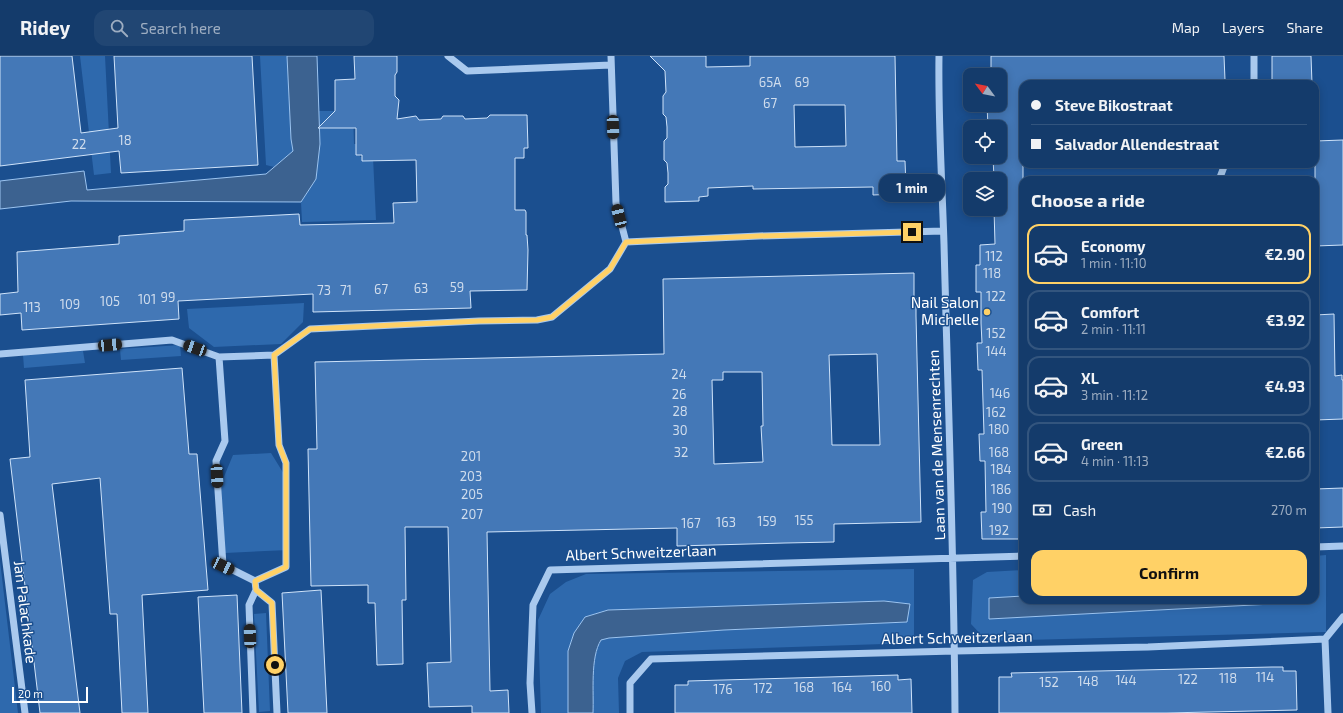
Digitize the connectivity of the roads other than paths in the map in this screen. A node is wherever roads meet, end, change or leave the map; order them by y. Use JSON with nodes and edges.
{"nodes":[{"id":1,"x":448,"y":56,"type":"edge"},
{"id":2,"x":611,"y":56,"type":"edge"},
{"id":3,"x":938,"y":56,"type":"edge"},
{"id":4,"x":1254,"y":56,"type":"edge"},
{"id":5,"x":611,"y":65,"type":"junction"},
{"id":6,"x":1254,"y":80,"type":"edge"},
{"id":7,"x":943,"y":231,"type":"junction"},
{"id":8,"x":626,"y":242,"type":"junction"},
{"id":9,"x":0,"y":354,"type":"edge"},
{"id":10,"x":274,"y":355,"type":"junction"},
{"id":11,"x":219,"y":357,"type":"junction"},
{"id":12,"x":0,"y":515,"type":"edge"},
{"id":13,"x":1343,"y":546,"type":"edge"},
{"id":14,"x":1319,"y":547,"type":"edge"},
{"id":15,"x":1019,"y":556,"type":"edge"},
{"id":16,"x":953,"y":557,"type":"junction"},
{"id":17,"x":255,"y":581,"type":"junction"},
{"id":18,"x":256,"y":590,"type":"junction"},
{"id":19,"x":1343,"y":617,"type":"edge"},
{"id":20,"x":1325,"y":639,"type":"junction"},
{"id":21,"x":954,"y":651,"type":"junction"},
{"id":22,"x":25,"y":713,"type":"edge"},
{"id":23,"x":253,"y":713,"type":"edge"},
{"id":24,"x":277,"y":713,"type":"edge"},
{"id":25,"x":532,"y":713,"type":"edge"},
{"id":26,"x":630,"y":713,"type":"edge"},
{"id":27,"x":955,"y":713,"type":"edge"},
{"id":28,"x":1328,"y":713,"type":"edge"}],
"edges":[{"from":1,"to":5,"type":"street"},
{"from":2,"to":5,"type":"street"},
{"from":3,"to":7,"type":"street","name":"Laan van de Mensenrechten"},
{"from":4,"to":6,"type":"street"},
{"from":5,"to":8,"type":"street"},
{"from":7,"to":8,"type":"street"},
{"from":7,"to":16,"type":"street","name":"Laan van de Mensenrechten"},
{"from":8,"to":10,"type":"street"},
{"from":9,"to":11,"type":"street"},
{"from":10,"to":11,"type":"street"},
{"from":10,"to":17,"type":"street"},
{"from":11,"to":17,"type":"street"},
{"from":12,"to":22,"type":"street","name":"Jan Palachkade"},
{"from":13,"to":14,"type":"street"},
{"from":15,"to":16,"type":"street","name":"Albert Schweitzerlaan"},
{"from":16,"to":21,"type":"street","name":"Laan van de Mensenrechten"},
{"from":16,"to":25,"type":"street","name":"Albert Schweitzerlaan"},
{"from":17,"to":18,"type":"street"},
{"from":18,"to":23,"type":"street"},
{"from":18,"to":24,"type":"street"},
{"from":19,"to":20,"type":"street"},
{"from":20,"to":21,"type":"street","name":"Albert Schweitzerlaan"},
{"from":20,"to":28,"type":"street"},
{"from":21,"to":26,"type":"street","name":"Albert Schweitzerlaan"},
{"from":21,"to":27,"type":"street","name":"Laan van de Mensenrechten"}]}
